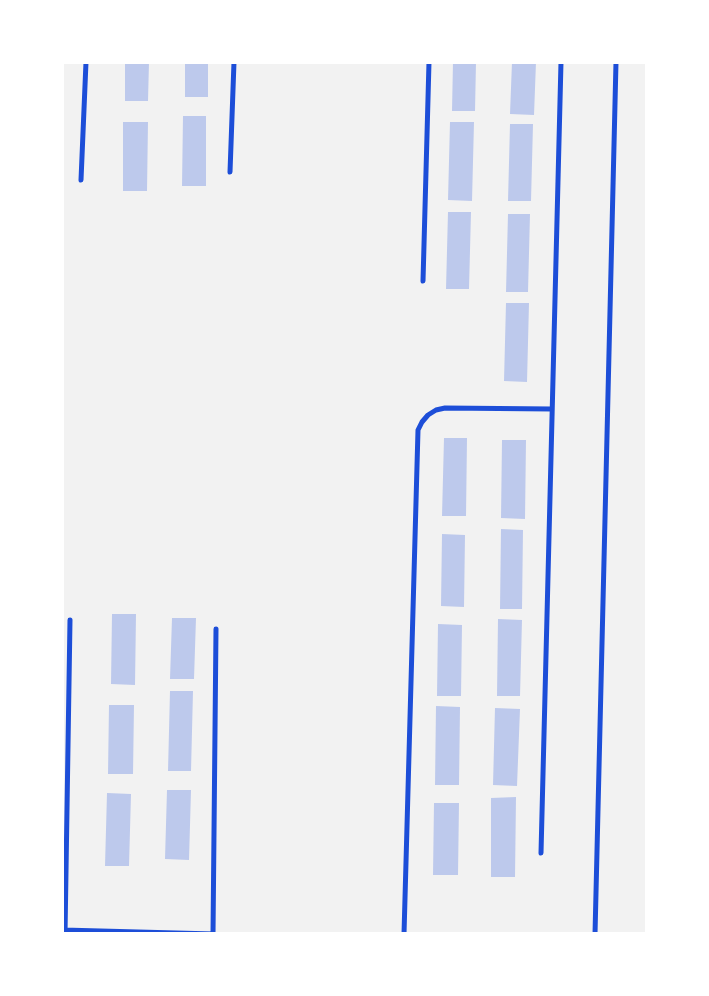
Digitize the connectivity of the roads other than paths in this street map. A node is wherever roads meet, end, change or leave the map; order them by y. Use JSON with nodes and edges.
{"nodes":[{"id":1,"x":86,"y":62,"type":"edge"},
{"id":2,"x":234,"y":62,"type":"edge"},
{"id":3,"x":429,"y":62,"type":"edge"},
{"id":4,"x":561,"y":62,"type":"edge"},
{"id":5,"x":616,"y":62,"type":"edge"},
{"id":6,"x":230,"y":172,"type":"dead end"},
{"id":7,"x":81,"y":180,"type":"dead end"},
{"id":8,"x":423,"y":281,"type":"dead end"},
{"id":9,"x":552,"y":409,"type":"junction"},
{"id":10,"x":70,"y":620,"type":"dead end"},
{"id":11,"x":216,"y":629,"type":"dead end"},
{"id":12,"x":541,"y":853,"type":"dead end"},
{"id":13,"x":64,"y":931,"type":"edge"},
{"id":14,"x":213,"y":934,"type":"edge"},
{"id":15,"x":404,"y":934,"type":"edge"},
{"id":16,"x":595,"y":934,"type":"edge"}],
"edges":[{"from":1,"to":7,"type":"street"},
{"from":2,"to":6,"type":"street"},
{"from":3,"to":8,"type":"street"},
{"from":4,"to":9,"type":"street"},
{"from":5,"to":16,"type":"street"},
{"from":9,"to":12,"type":"street"},
{"from":9,"to":15,"type":"street"},
{"from":10,"to":13,"type":"street"},
{"from":11,"to":14,"type":"street"},
{"from":13,"to":14,"type":"street"}]}
